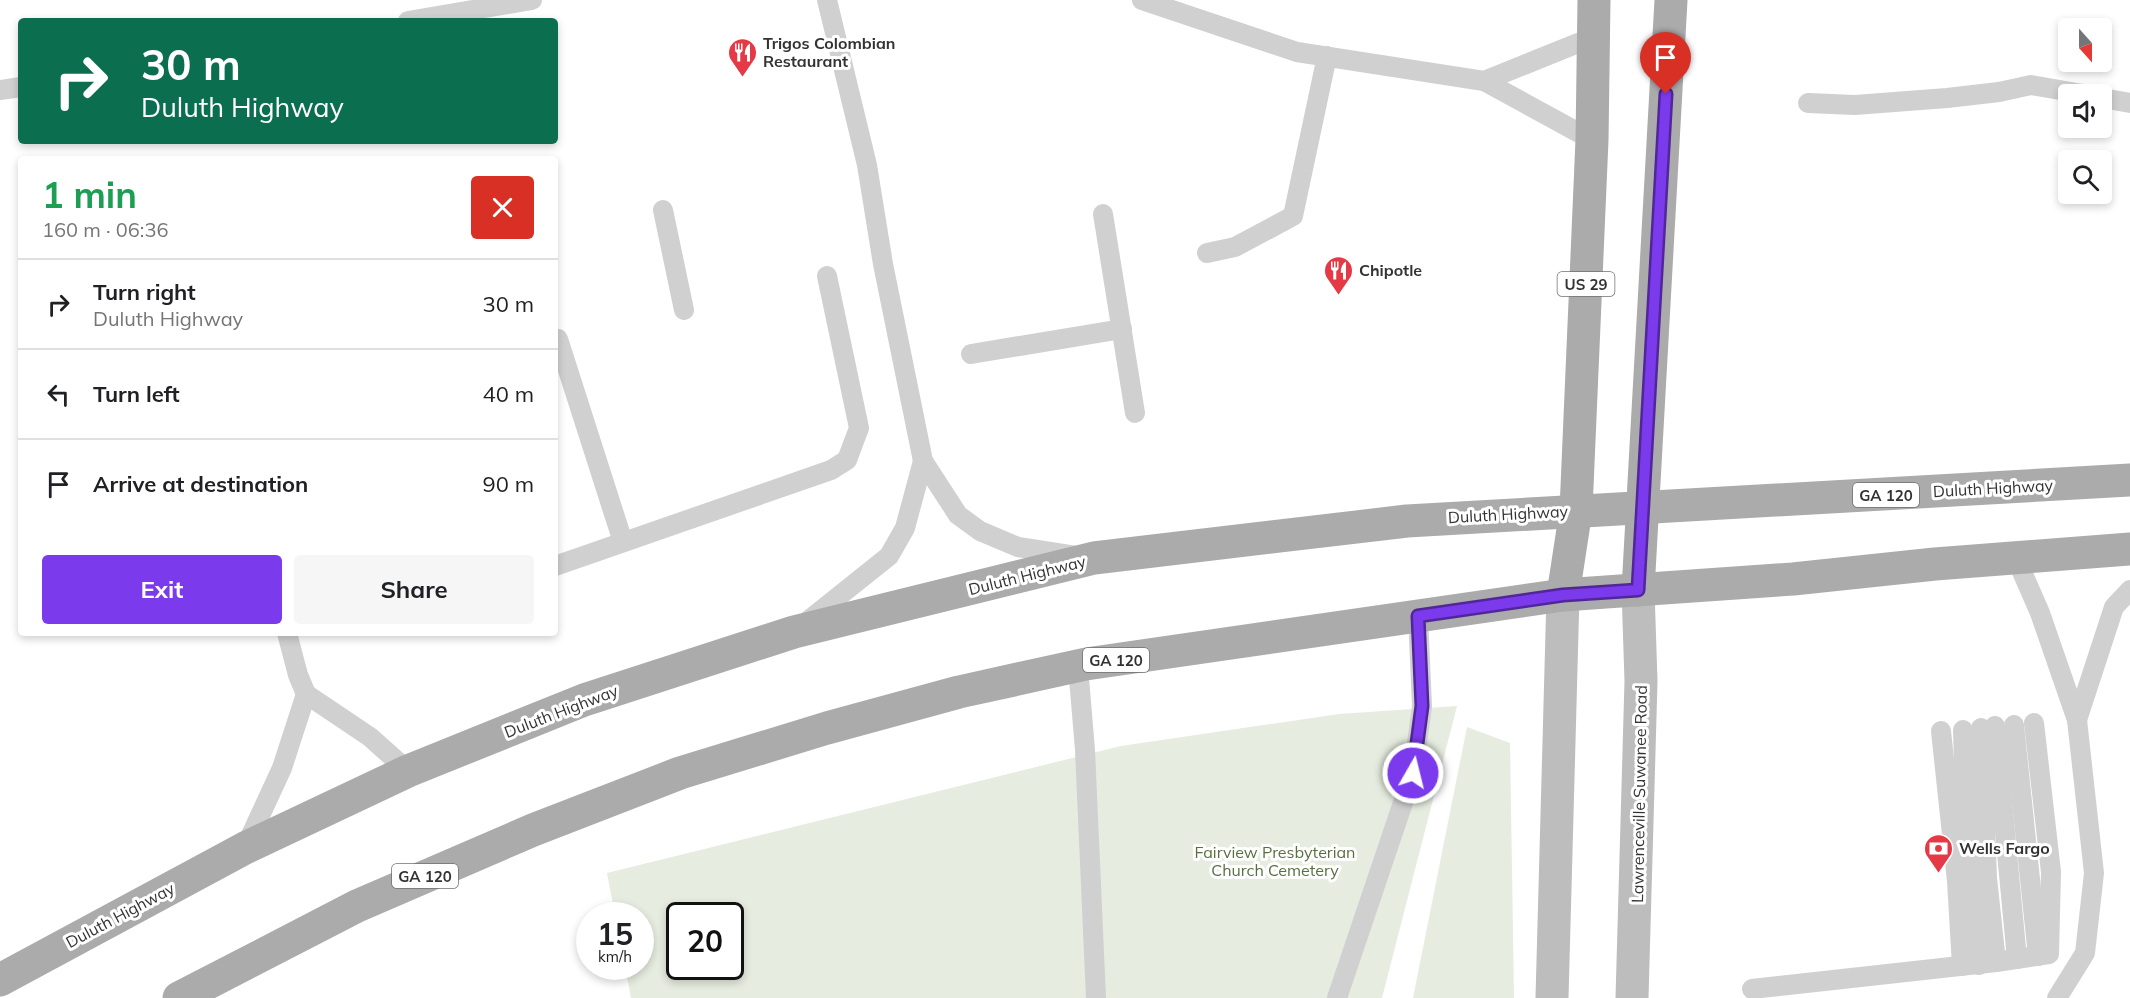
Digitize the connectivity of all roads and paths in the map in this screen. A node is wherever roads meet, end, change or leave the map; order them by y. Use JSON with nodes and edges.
{"nodes":[{"id":1,"x":532,"y":0,"type":"edge"},
{"id":2,"x":827,"y":0,"type":"edge"},
{"id":3,"x":1142,"y":0,"type":"edge"},
{"id":4,"x":1594,"y":0,"type":"edge"},
{"id":5,"x":1671,"y":0,"type":"edge"},
{"id":6,"x":426,"y":18,"type":"edge"},
{"id":7,"x":1593,"y":37,"type":"junction"},
{"id":8,"x":1327,"y":56,"type":"junction"},
{"id":9,"x":1484,"y":81,"type":"junction"},
{"id":10,"x":18,"y":87,"type":"edge"},
{"id":11,"x":0,"y":90,"type":"edge"},
{"id":12,"x":2058,"y":90,"type":"edge"},
{"id":13,"x":2112,"y":100,"type":"edge"},
{"id":14,"x":1808,"y":103,"type":"dead end"},
{"id":15,"x":2130,"y":103,"type":"edge"},
{"id":16,"x":1593,"y":140,"type":"junction"},
{"id":17,"x":663,"y":210,"type":"dead end"},
{"id":18,"x":1102,"y":214,"type":"dead end"},
{"id":19,"x":1207,"y":252,"type":"dead end"},
{"id":20,"x":826,"y":276,"type":"dead end"},
{"id":21,"x":684,"y":310,"type":"dead end"},
{"id":22,"x":1122,"y":329,"type":"junction"},
{"id":23,"x":558,"y":339,"type":"dead end"},
{"id":24,"x":971,"y":354,"type":"dead end"},
{"id":25,"x":1136,"y":413,"type":"dead end"},
{"id":26,"x":922,"y":461,"type":"junction"},
{"id":27,"x":2130,"y":480,"type":"edge"},
{"id":28,"x":1642,"y":506,"type":"junction"},
{"id":29,"x":1576,"y":510,"type":"junction"},
{"id":30,"x":623,"y":542,"type":"junction"},
{"id":31,"x":2130,"y":549,"type":"edge"},
{"id":32,"x":1094,"y":558,"type":"junction"},
{"id":33,"x":2016,"y":558,"type":"junction"},
{"id":34,"x":558,"y":565,"type":"edge"},
{"id":35,"x":1638,"y":590,"type":"junction"},
{"id":36,"x":2130,"y":590,"type":"edge"},
{"id":37,"x":1563,"y":595,"type":"junction"},
{"id":38,"x":1418,"y":616,"type":"junction"},
{"id":39,"x":794,"y":632,"type":"junction"},
{"id":40,"x":288,"y":636,"type":"edge"},
{"id":41,"x":1078,"y":666,"type":"junction"},
{"id":42,"x":306,"y":694,"type":"junction"},
{"id":43,"x":2077,"y":720,"type":"junction"},
{"id":44,"x":2034,"y":723,"type":"dead end"},
{"id":45,"x":1988,"y":727,"type":"junction"},
{"id":46,"x":1941,"y":731,"type":"dead end"},
{"id":47,"x":408,"y":771,"type":"junction"},
{"id":48,"x":245,"y":848,"type":"junction"},
{"id":49,"x":2038,"y":956,"type":"junction"},
{"id":50,"x":0,"y":958,"type":"edge"},
{"id":51,"x":2017,"y":959,"type":"junction"},
{"id":52,"x":32,"y":963,"type":"junction"},
{"id":53,"x":1979,"y":964,"type":"junction"},
{"id":54,"x":0,"y":981,"type":"edge"},
{"id":55,"x":1752,"y":989,"type":"dead end"},
{"id":56,"x":179,"y":998,"type":"edge"},
{"id":57,"x":1096,"y":998,"type":"edge"},
{"id":58,"x":1337,"y":998,"type":"edge"},
{"id":59,"x":1552,"y":998,"type":"edge"},
{"id":60,"x":1632,"y":998,"type":"edge"},
{"id":61,"x":2057,"y":998,"type":"edge"}],
"edges":[{"from":1,"to":6,"type":"lane"},
{"from":2,"to":26,"type":"lane"},
{"from":3,"to":8,"type":"lane"},
{"from":4,"to":7,"type":"main road","number":"US 29"},
{"from":5,"to":28,"type":"main road"},
{"from":7,"to":9,"type":"lane"},
{"from":7,"to":16,"type":"main road","number":"US 29"},
{"from":8,"to":9,"type":"lane"},
{"from":8,"to":19,"type":"lane"},
{"from":9,"to":16,"type":"lane"},
{"from":10,"to":11,"type":"lane"},
{"from":12,"to":14,"type":"lane"},
{"from":13,"to":15,"type":"lane"},
{"from":16,"to":29,"type":"main road","number":"US 29"},
{"from":17,"to":21,"type":"lane"},
{"from":18,"to":22,"type":"lane"},
{"from":20,"to":30,"type":"lane"},
{"from":22,"to":24,"type":"lane"},
{"from":22,"to":25,"type":"lane"},
{"from":23,"to":30,"type":"lane"},
{"from":26,"to":32,"type":"lane"},
{"from":26,"to":39,"type":"lane"},
{"from":27,"to":28,"type":"main road","name":"Duluth Highway","number":"GA 120"},
{"from":28,"to":29,"type":"main road","name":"Duluth Highway","number":"GA 120"},
{"from":28,"to":35,"type":"main road"},
{"from":29,"to":32,"type":"main road","name":"Duluth Highway","number":"GA 120"},
{"from":29,"to":37,"type":"main road"},
{"from":30,"to":34,"type":"lane"},
{"from":31,"to":33,"type":"main road","number":"GA 120"},
{"from":32,"to":39,"type":"main road","name":"Duluth Highway","number":"GA 120"},
{"from":33,"to":35,"type":"main road","number":"GA 120"},
{"from":33,"to":43,"type":"lane"},
{"from":35,"to":37,"type":"main road","number":"GA 120"},
{"from":35,"to":60,"type":"main road","name":"Lawrenceville Suwanee Road"},
{"from":36,"to":43,"type":"lane"},
{"from":37,"to":38,"type":"main road","number":"GA 120"},
{"from":37,"to":59,"type":"main road"},
{"from":38,"to":41,"type":"main road","number":"GA 120"},
{"from":38,"to":58,"type":"lane"},
{"from":39,"to":47,"type":"main road","name":"Duluth Highway","number":"GA 120"},
{"from":40,"to":42,"type":"lane"},
{"from":41,"to":56,"type":"main road","number":"GA 120"},
{"from":41,"to":57,"type":"lane"},
{"from":42,"to":47,"type":"lane"},
{"from":42,"to":48,"type":"lane"},
{"from":43,"to":61,"type":"lane"},
{"from":44,"to":49,"type":"lane"},
{"from":45,"to":49,"type":"lane"},
{"from":45,"to":51,"type":"lane"},
{"from":45,"to":53,"type":"lane"},
{"from":46,"to":53,"type":"lane"},
{"from":47,"to":48,"type":"main road","name":"Duluth Highway","number":"GA 120"},
{"from":48,"to":52,"type":"main road","name":"Duluth Highway","number":"GA 120"},
{"from":49,"to":51,"type":"lane"},
{"from":50,"to":52,"type":"lane"},
{"from":51,"to":53,"type":"lane"},
{"from":52,"to":54,"type":"main road","name":"Duluth Highway","number":"GA 120"},
{"from":53,"to":55,"type":"lane"}]}
